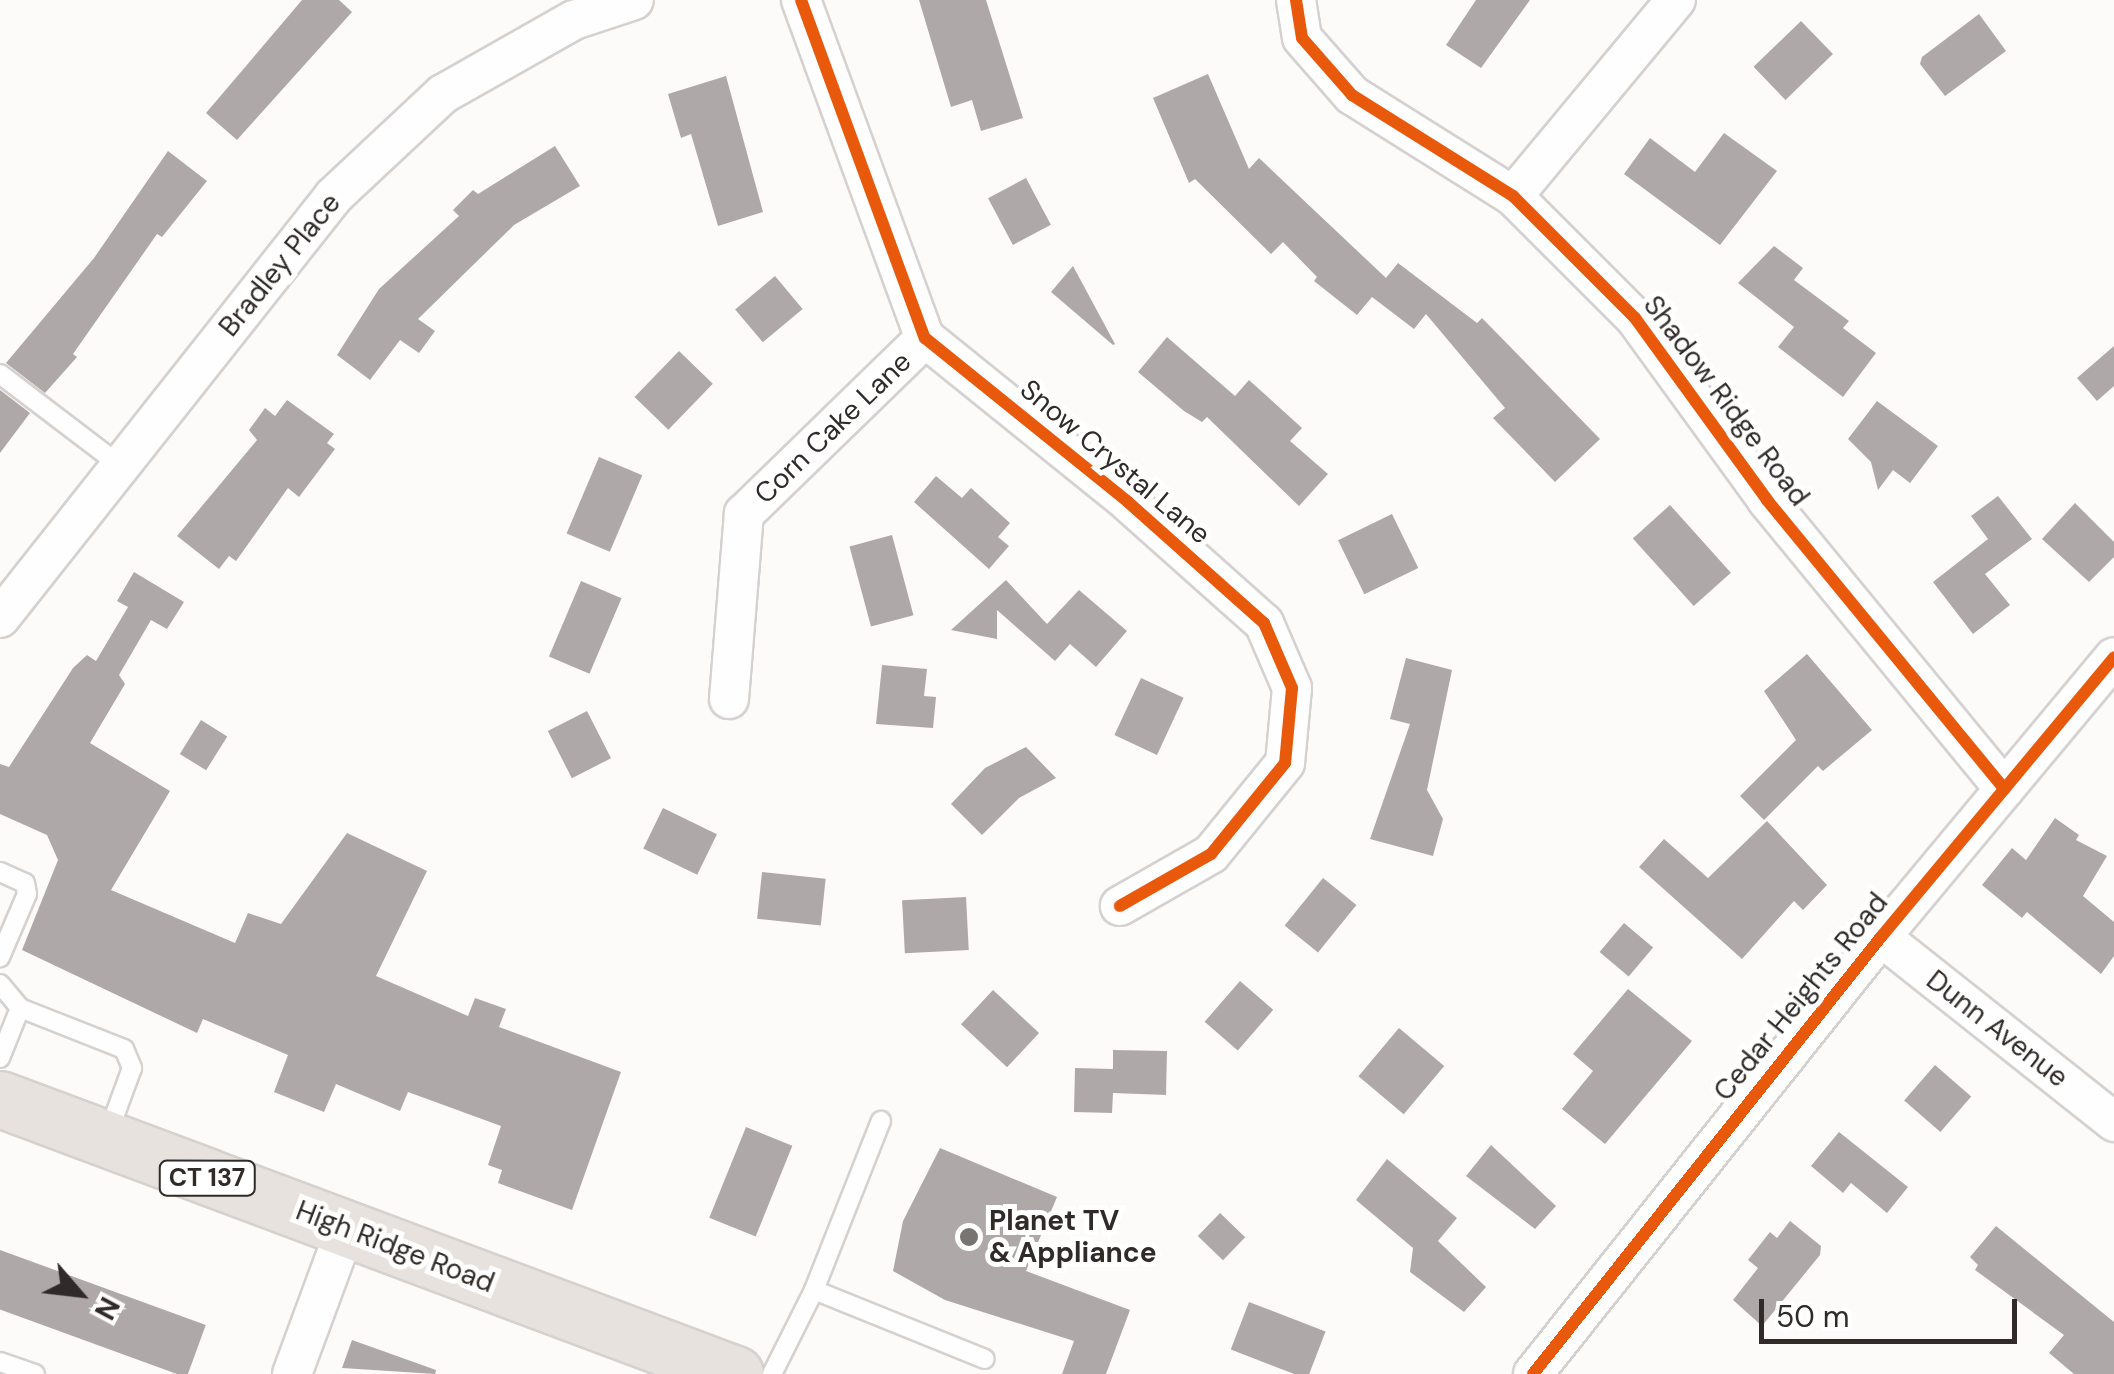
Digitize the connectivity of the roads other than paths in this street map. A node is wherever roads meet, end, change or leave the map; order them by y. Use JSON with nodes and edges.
{"nodes":[{"id":1,"x":634,"y":0,"type":"edge"},
{"id":2,"x":801,"y":0,"type":"edge"},
{"id":3,"x":1296,"y":0,"type":"edge"},
{"id":4,"x":1676,"y":0,"type":"edge"},
{"id":5,"x":1512,"y":196,"type":"junction"},
{"id":6,"x":926,"y":338,"type":"junction"},
{"id":7,"x":0,"y":374,"type":"edge"},
{"id":8,"x":118,"y":464,"type":"junction"},
{"id":9,"x":0,"y":618,"type":"edge"},
{"id":10,"x":2114,"y":657,"type":"edge"},
{"id":11,"x":729,"y":699,"type":"dead end"},
{"id":12,"x":2004,"y":789,"type":"junction"},
{"id":13,"x":0,"y":872,"type":"edge"},
{"id":14,"x":1120,"y":906,"type":"dead end"},
{"id":15,"x":1880,"y":936,"type":"junction"},
{"id":16,"x":0,"y":956,"type":"edge"},
{"id":17,"x":0,"y":984,"type":"edge"},
{"id":18,"x":20,"y":1008,"type":"junction"},
{"id":19,"x":0,"y":1058,"type":"edge"},
{"id":20,"x":0,"y":1099,"type":"edge"},
{"id":21,"x":881,"y":1121,"type":"dead end"},
{"id":22,"x":2114,"y":1122,"type":"edge"},
{"id":23,"x":106,"y":1140,"type":"junction"},
{"id":24,"x":346,"y":1228,"type":"junction"},
{"id":25,"x":814,"y":1290,"type":"junction"},
{"id":26,"x":985,"y":1359,"type":"dead end"},
{"id":27,"x":0,"y":1362,"type":"edge"},
{"id":28,"x":35,"y":1374,"type":"edge"},
{"id":29,"x":292,"y":1374,"type":"edge"},
{"id":30,"x":734,"y":1374,"type":"edge"},
{"id":31,"x":772,"y":1374,"type":"edge"},
{"id":32,"x":1533,"y":1374,"type":"edge"}],
"edges":[{"from":1,"to":8,"type":"street","name":"Bradley Place"},
{"from":2,"to":6,"type":"street"},
{"from":3,"to":5,"type":"street","name":"Shadow Ridge Road"},
{"from":4,"to":5,"type":"street"},
{"from":5,"to":12,"type":"street","name":"Shadow Ridge Road"},
{"from":6,"to":11,"type":"street","name":"Corn Cake Lane"},
{"from":6,"to":14,"type":"street","name":"Snow Crystal Lane"},
{"from":7,"to":8,"type":"lane"},
{"from":8,"to":9,"type":"street","name":"Bradley Place"},
{"from":10,"to":12,"type":"street","name":"Cedar Heights Road"},
{"from":12,"to":15,"type":"street","name":"Cedar Heights Road"},
{"from":13,"to":16,"type":"lane"},
{"from":15,"to":22,"type":"street","name":"Dunn Avenue"},
{"from":15,"to":32,"type":"street","name":"Cedar Heights Road"},
{"from":17,"to":18,"type":"lane"},
{"from":18,"to":19,"type":"lane"},
{"from":18,"to":23,"type":"lane"},
{"from":20,"to":23,"type":"main road","name":"High Ridge Road","number":"CT 137"},
{"from":21,"to":25,"type":"lane"},
{"from":23,"to":24,"type":"main road","name":"High Ridge Road","number":"CT 137"},
{"from":24,"to":29,"type":"street"},
{"from":24,"to":30,"type":"main road","name":"High Ridge Road","number":"CT 137"},
{"from":25,"to":26,"type":"lane"},
{"from":25,"to":31,"type":"lane"},
{"from":27,"to":28,"type":"lane"}]}
